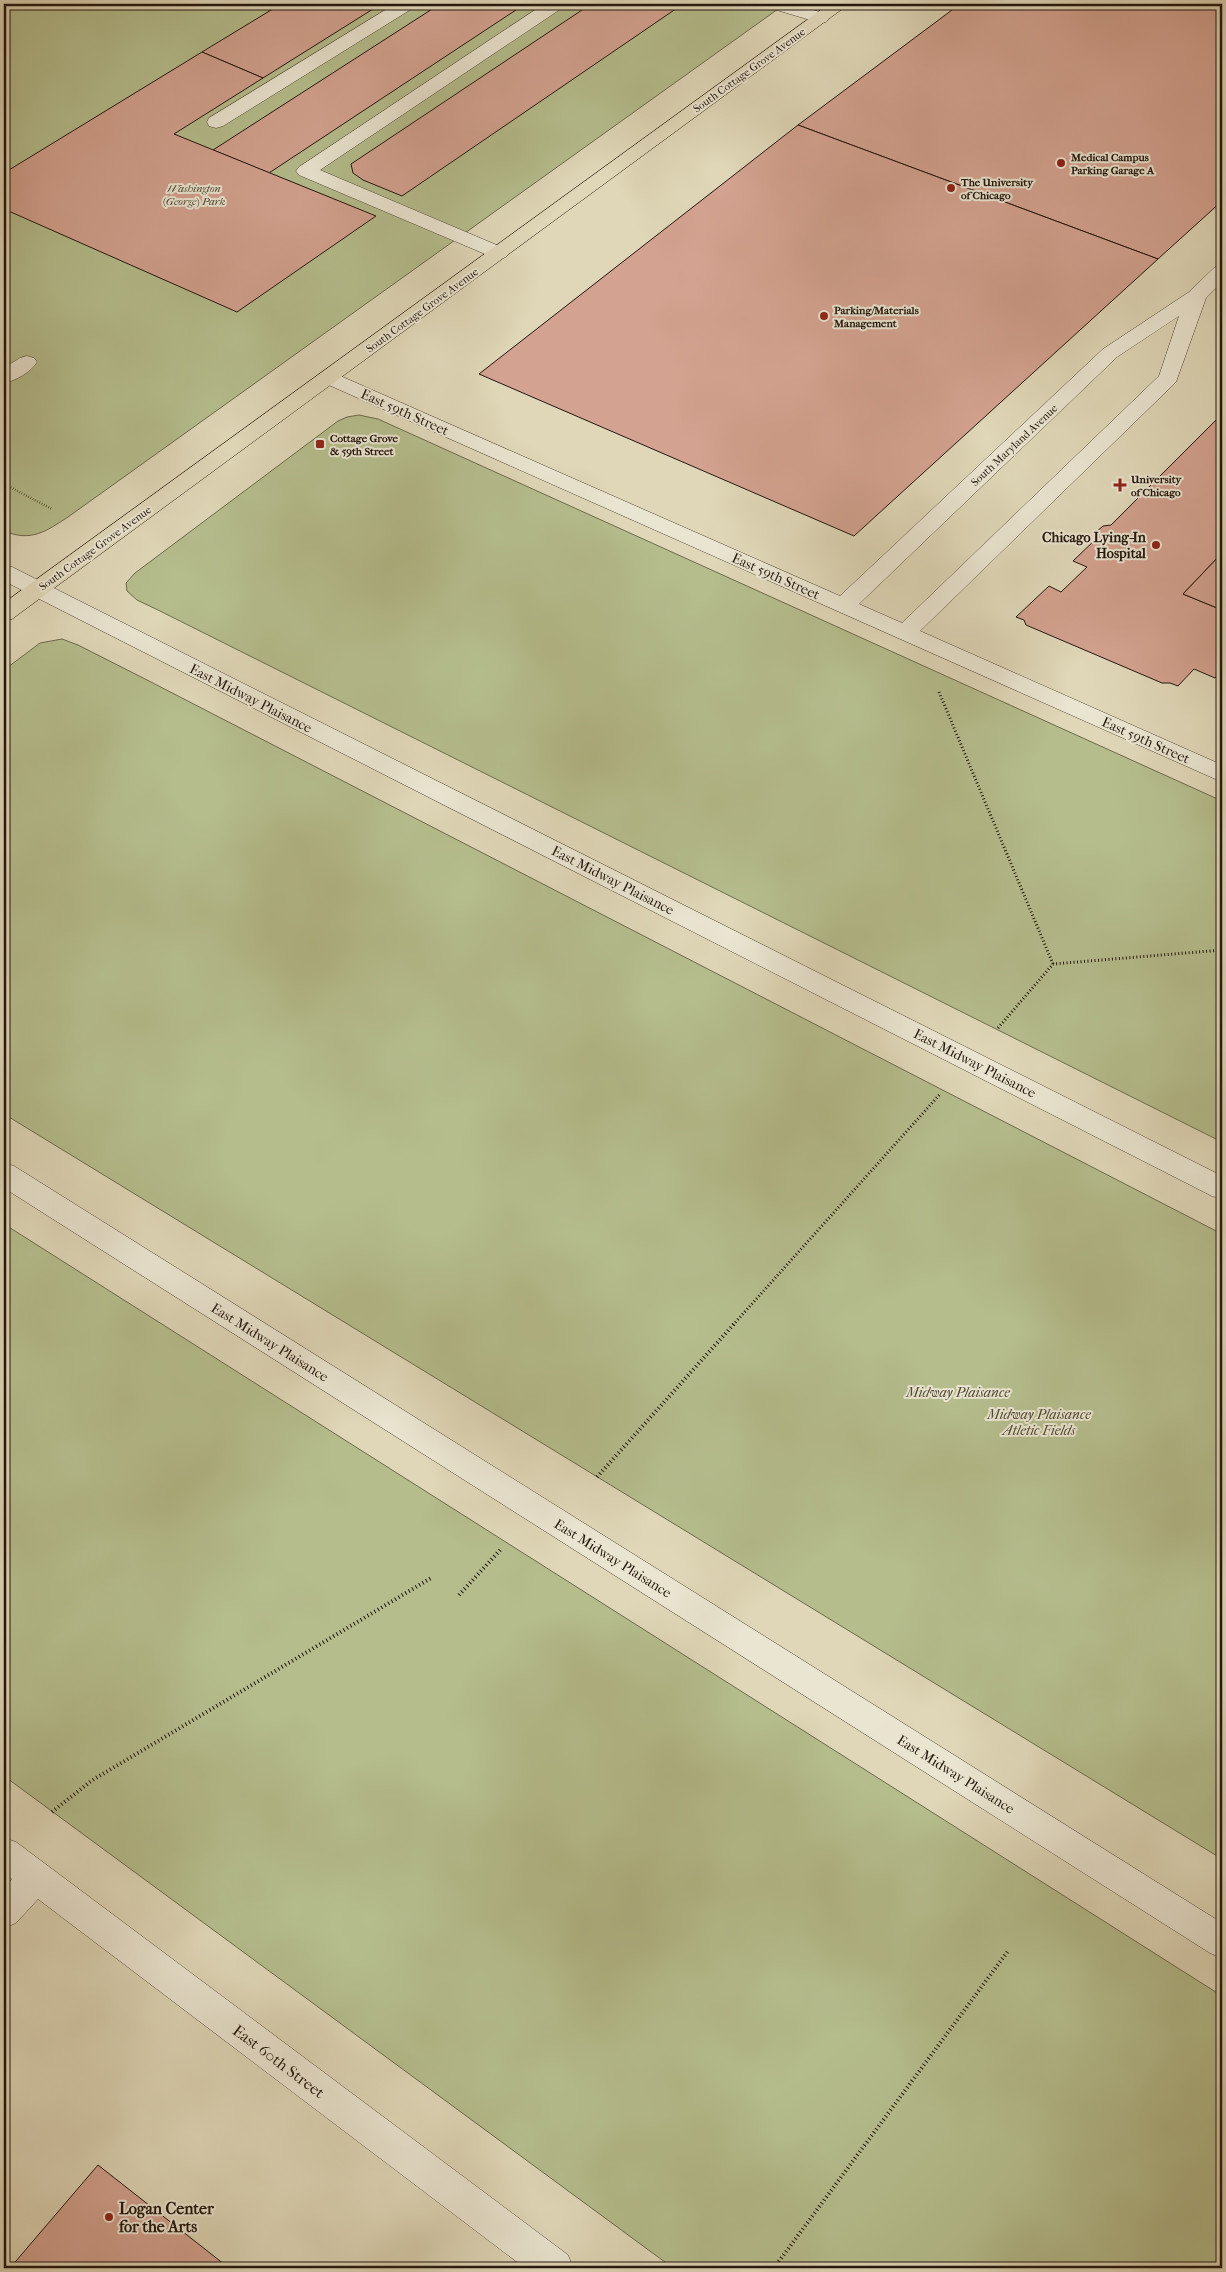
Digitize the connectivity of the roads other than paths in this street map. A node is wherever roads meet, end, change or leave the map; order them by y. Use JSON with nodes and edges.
{"nodes":[{"id":1,"x":407,"y":4,"type":"edge"},
{"id":2,"x":556,"y":4,"type":"edge"},
{"id":3,"x":776,"y":4,"type":"edge"},
{"id":4,"x":840,"y":4,"type":"edge"},
{"id":5,"x":820,"y":18,"type":"junction"},
{"id":6,"x":216,"y":122,"type":"dead end"},
{"id":7,"x":499,"y":253,"type":"junction"},
{"id":8,"x":1222,"y":271,"type":"edge"},
{"id":9,"x":1196,"y":296,"type":"junction"},
{"id":10,"x":27,"y":362,"type":"dead end"},
{"id":11,"x":4,"y":377,"type":"edge"},
{"id":12,"x":329,"y":378,"type":"junction"},
{"id":13,"x":4,"y":572,"type":"edge"},
{"id":14,"x":38,"y":590,"type":"junction"},
{"id":15,"x":842,"y":606,"type":"junction"},
{"id":16,"x":4,"y":614,"type":"edge"},
{"id":17,"x":905,"y":633,"type":"junction"},
{"id":18,"x":1222,"y":774,"type":"edge"},
{"id":19,"x":4,"y":1174,"type":"edge"},
{"id":20,"x":1222,"y":1188,"type":"edge"},
{"id":21,"x":4,"y":1853,"type":"edge"},
{"id":22,"x":36,"y":1877,"type":"junction"},
{"id":23,"x":4,"y":1912,"type":"edge"},
{"id":24,"x":1222,"y":1942,"type":"edge"},
{"id":25,"x":555,"y":2268,"type":"edge"}],
"edges":[{"from":1,"to":6,"type":"street"},
{"from":2,"to":7,"type":"street"},
{"from":3,"to":5,"type":"street"},
{"from":4,"to":5,"type":"main road","name":"South Cottage Grove Avenue"},
{"from":5,"to":7,"type":"main road","name":"South Cottage Grove Avenue"},
{"from":7,"to":12,"type":"main road","name":"South Cottage Grove Avenue"},
{"from":8,"to":9,"type":"street","name":"South Maryland Avenue"},
{"from":9,"to":15,"type":"street","name":"South Maryland Avenue"},
{"from":9,"to":17,"type":"street","name":"South Maryland Avenue"},
{"from":10,"to":11,"type":"street"},
{"from":12,"to":14,"type":"main road","name":"South Cottage Grove Avenue"},
{"from":12,"to":15,"type":"street","name":"East 59th Street"},
{"from":13,"to":14,"type":"street","name":"East Midway Plaisance"},
{"from":14,"to":16,"type":"main road","name":"South Cottage Grove Avenue"},
{"from":14,"to":20,"type":"street","name":"East Midway Plaisance"},
{"from":15,"to":17,"type":"street","name":"East 59th Street"},
{"from":17,"to":18,"type":"street","name":"East 59th Street"},
{"from":19,"to":24,"type":"street","name":"East Midway Plaisance"},
{"from":21,"to":22,"type":"street","name":"East 60th Street"},
{"from":22,"to":23,"type":"street"},
{"from":22,"to":25,"type":"street","name":"East 60th Street"}]}
